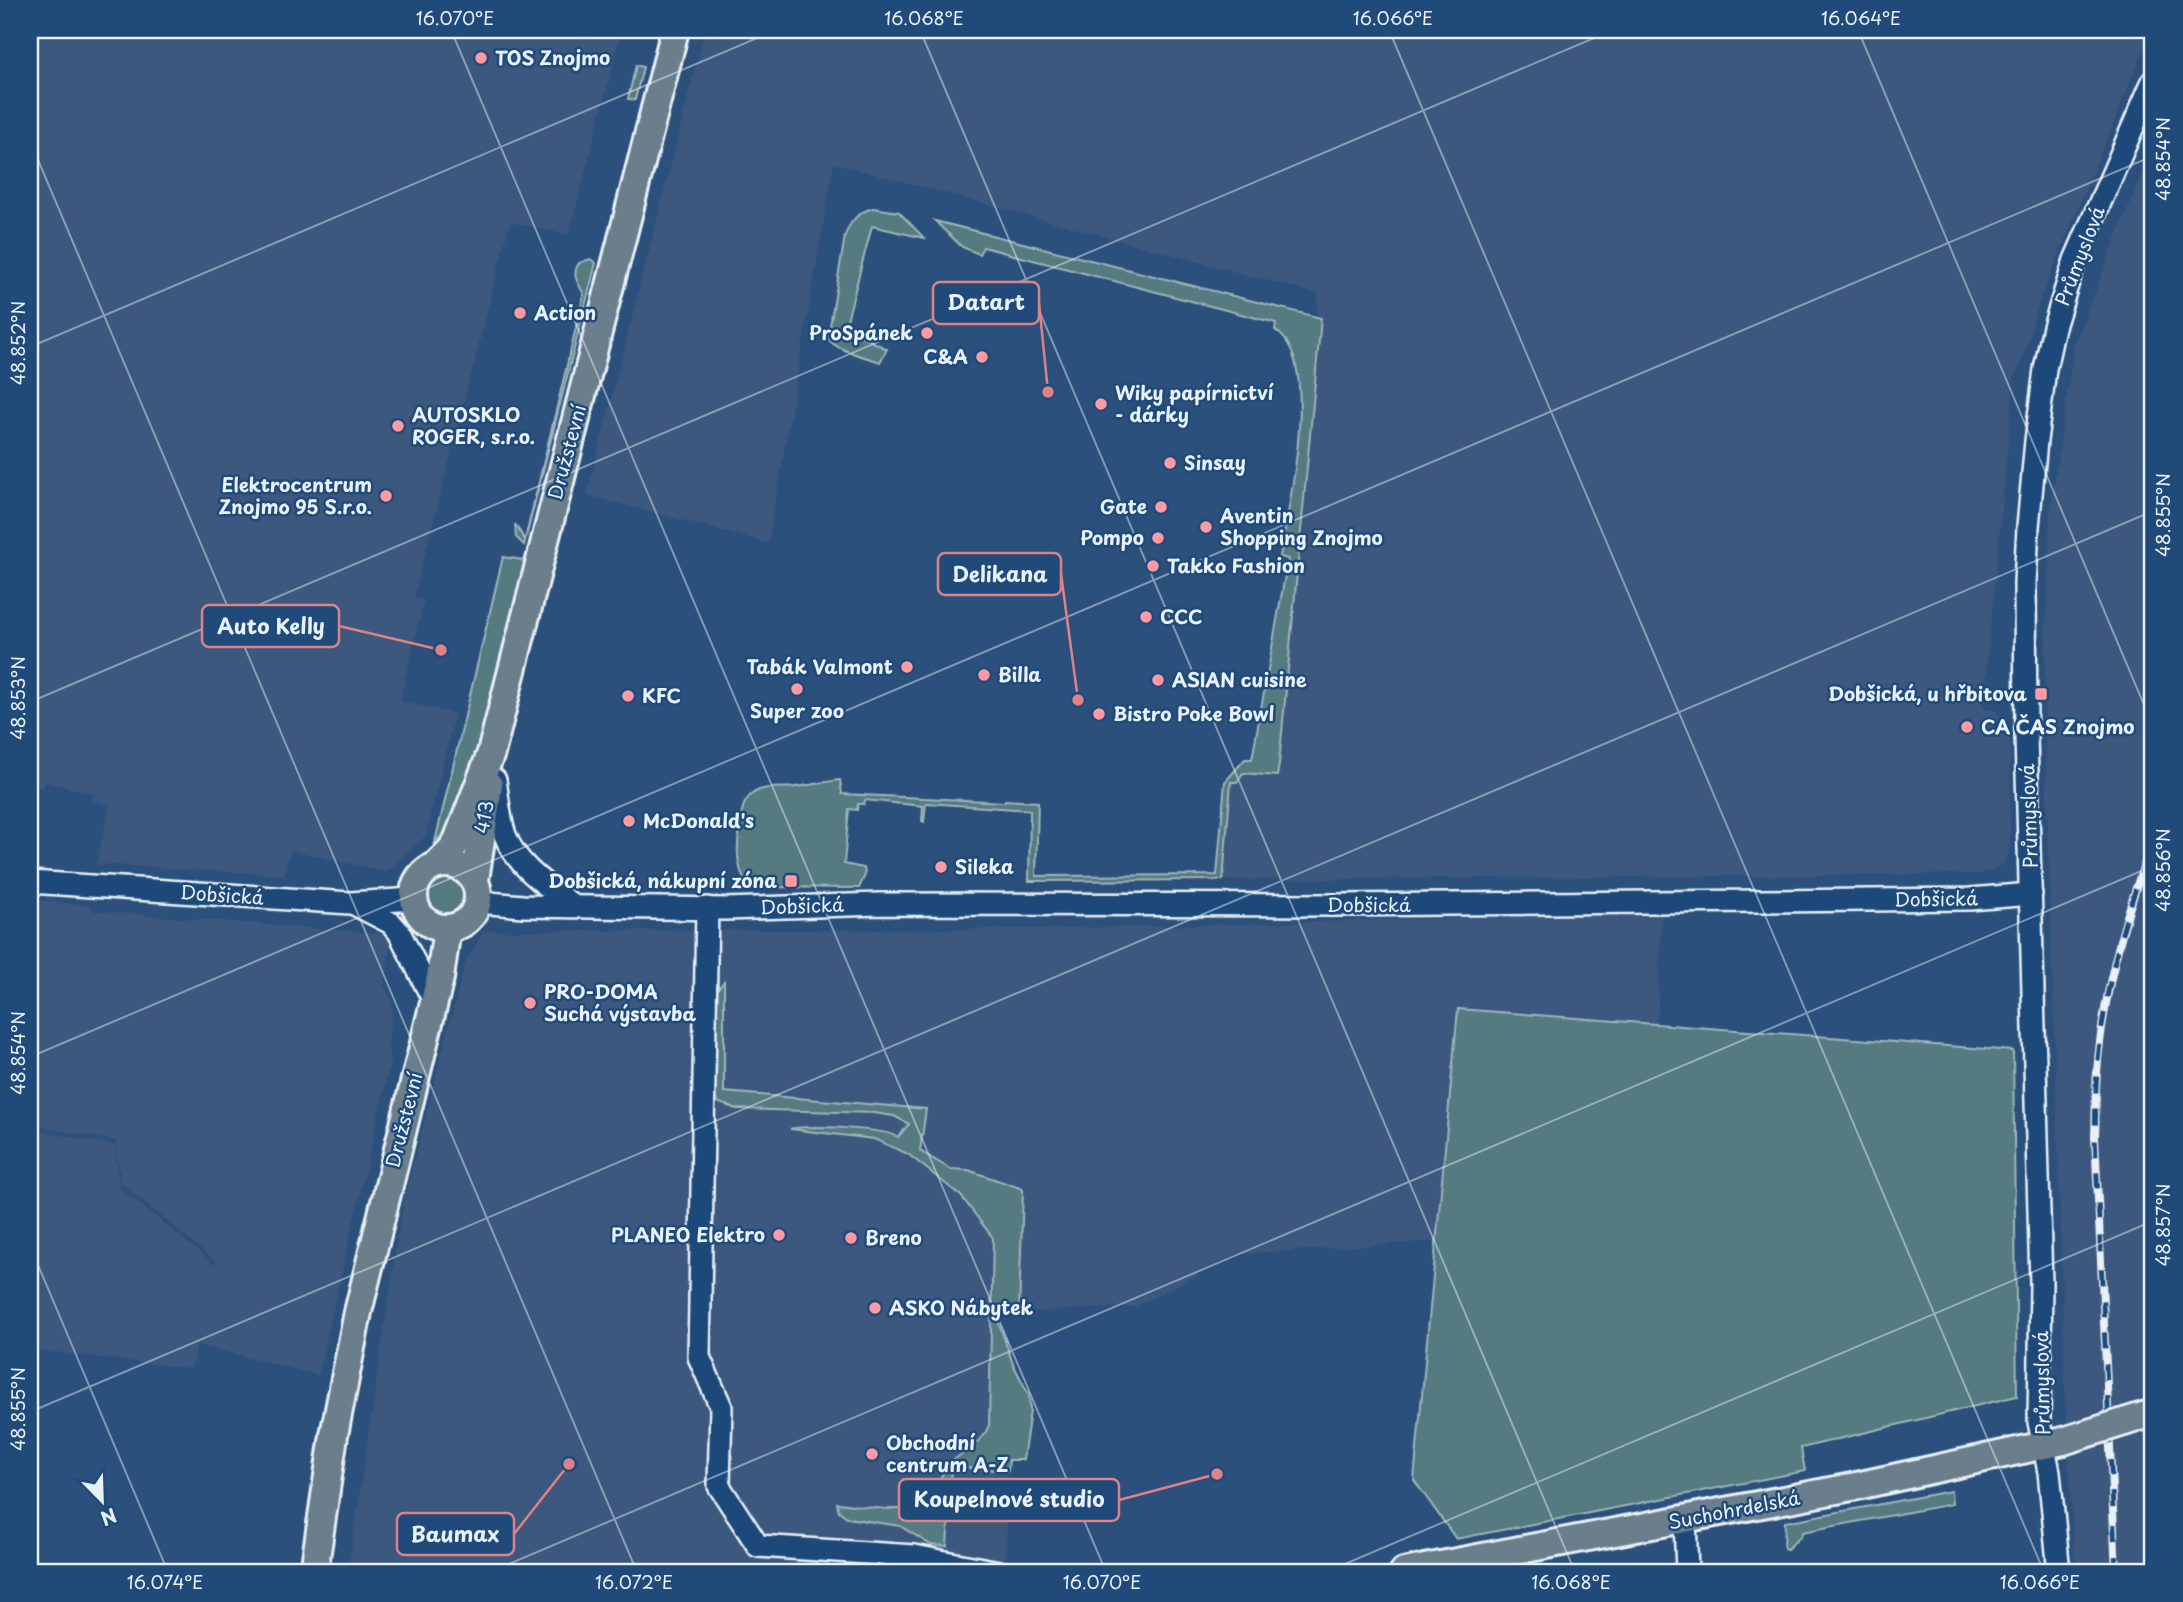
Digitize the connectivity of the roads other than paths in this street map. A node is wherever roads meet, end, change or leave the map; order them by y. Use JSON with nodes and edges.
{"nodes":[{"id":1,"x":675,"y":30,"type":"edge"},
{"id":2,"x":2153,"y":80,"type":"edge"},
{"id":3,"x":491,"y":753,"type":"junction"},
{"id":4,"x":436,"y":865,"type":"junction"},
{"id":5,"x":30,"y":882,"type":"edge"},
{"id":6,"x":476,"y":891,"type":"junction"},
{"id":7,"x":2031,"y":894,"type":"junction"},
{"id":8,"x":414,"y":900,"type":"junction"},
{"id":9,"x":350,"y":903,"type":"junction"},
{"id":10,"x":572,"y":906,"type":"junction"},
{"id":11,"x":707,"y":908,"type":"junction"},
{"id":12,"x":447,"y":928,"type":"junction"},
{"id":13,"x":434,"y":1001,"type":"junction"},
{"id":14,"x":2153,"y":1413,"type":"edge"},
{"id":15,"x":2053,"y":1443,"type":"junction"},
{"id":16,"x":1685,"y":1520,"type":"junction"},
{"id":17,"x":873,"y":1563,"type":"edge"},
{"id":18,"x":314,"y":1572,"type":"edge"},
{"id":19,"x":999,"y":1572,"type":"edge"},
{"id":20,"x":1404,"y":1572,"type":"edge"},
{"id":21,"x":1687,"y":1572,"type":"edge"},
{"id":22,"x":2059,"y":1572,"type":"edge"}],
"edges":[{"from":1,"to":3,"type":"main road","name":"Družstevní","number":"413"},
{"from":2,"to":7,"type":"street","name":"Průmyslová"},
{"from":3,"to":4,"type":"main road","name":"Družstevní","number":"413"},
{"from":3,"to":6,"type":"main road","name":"413"},
{"from":3,"to":10,"type":"street"},
{"from":4,"to":6,"type":"main road"},
{"from":4,"to":8,"type":"main road"},
{"from":5,"to":9,"type":"street","name":"Dobšická"},
{"from":6,"to":10,"type":"street","name":"Dobšická"},
{"from":6,"to":12,"type":"main road"},
{"from":7,"to":11,"type":"street","name":"Dobšická"},
{"from":7,"to":15,"type":"street","name":"Průmyslová"},
{"from":8,"to":9,"type":"street","name":"Dobšická"},
{"from":8,"to":12,"type":"main road"},
{"from":9,"to":13,"type":"street"},
{"from":10,"to":11,"type":"street","name":"Dobšická"},
{"from":11,"to":17,"type":"street"},
{"from":12,"to":13,"type":"main road","name":"Družstevní"},
{"from":13,"to":18,"type":"main road","name":"Družstevní"},
{"from":14,"to":15,"type":"main road","name":"Suchohrdelská","bridge":true},
{"from":15,"to":16,"type":"main road","name":"Suchohrdelská"},
{"from":15,"to":22,"type":"street","name":"Průmyslová"},
{"from":16,"to":20,"type":"main road","name":"Suchohrdelská"},
{"from":16,"to":21,"type":"street"},
{"from":17,"to":19,"type":"street"}]}
